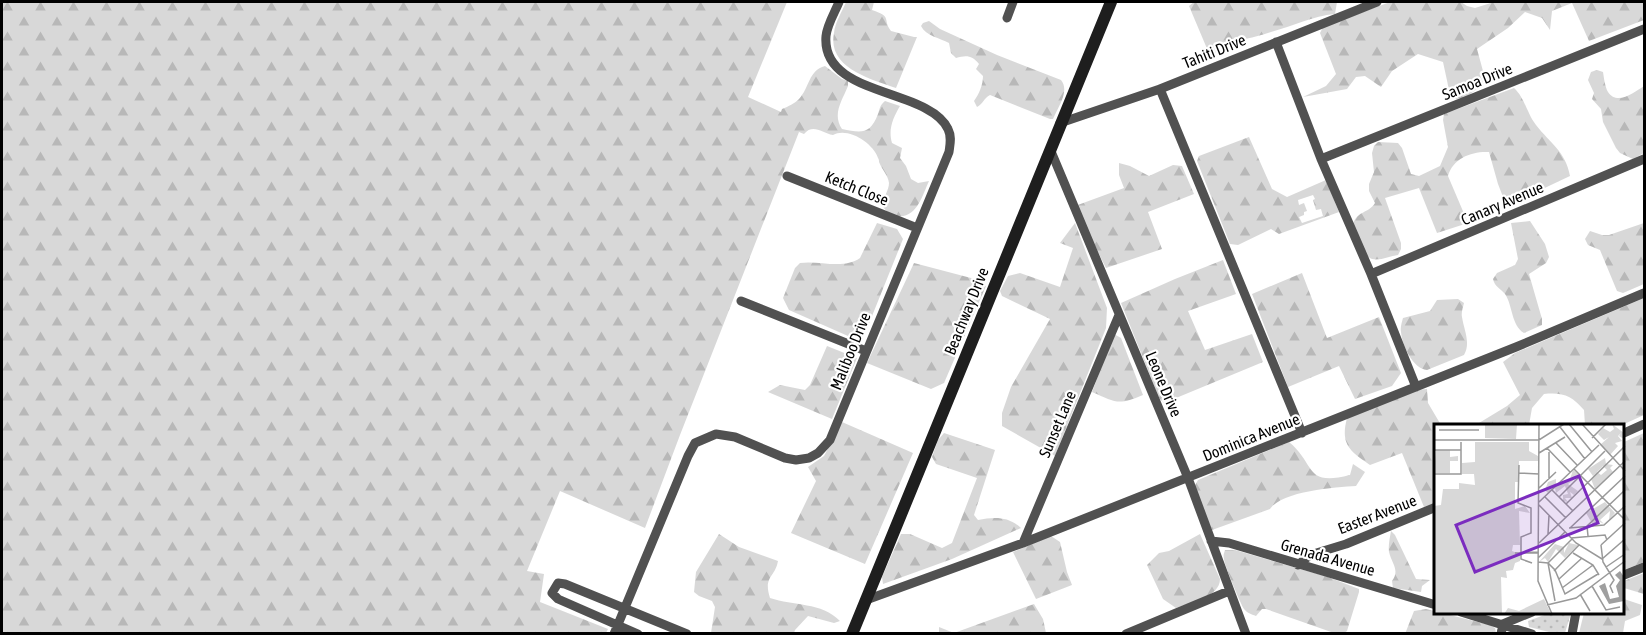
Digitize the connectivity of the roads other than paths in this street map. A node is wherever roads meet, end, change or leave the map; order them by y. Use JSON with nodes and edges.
{"nodes":[{"id":1,"x":839,"y":2,"type":"edge"},
{"id":2,"x":1013,"y":2,"type":"edge"},
{"id":3,"x":1110,"y":2,"type":"edge"},
{"id":4,"x":1377,"y":2,"type":"edge"},
{"id":5,"x":1007,"y":18,"type":"dead end"},
{"id":6,"x":1644,"y":29,"type":"edge"},
{"id":7,"x":1276,"y":42,"type":"junction"},
{"id":8,"x":1160,"y":89,"type":"junction"},
{"id":9,"x":1060,"y":123,"type":"junction"},
{"id":10,"x":1050,"y":149,"type":"junction"},
{"id":11,"x":1322,"y":159,"type":"junction"},
{"id":12,"x":1644,"y":159,"type":"edge"},
{"id":13,"x":787,"y":176,"type":"dead end"},
{"id":14,"x":917,"y":228,"type":"junction"},
{"id":15,"x":1371,"y":274,"type":"junction"},
{"id":16,"x":1644,"y":293,"type":"edge"},
{"id":17,"x":741,"y":301,"type":"dead end"},
{"id":18,"x":1119,"y":315,"type":"junction"},
{"id":19,"x":866,"y":351,"type":"junction"},
{"id":20,"x":1416,"y":387,"type":"junction"},
{"id":21,"x":1644,"y":424,"type":"edge"},
{"id":22,"x":1625,"y":432,"type":"edge"},
{"id":23,"x":1302,"y":433,"type":"junction"},
{"id":24,"x":1188,"y":478,"type":"junction"},
{"id":25,"x":1434,"y":508,"type":"edge"},
{"id":26,"x":1211,"y":541,"type":"junction"},
{"id":27,"x":1023,"y":543,"type":"junction"},
{"id":28,"x":1298,"y":565,"type":"junction"},
{"id":29,"x":1644,"y":567,"type":"edge"},
{"id":30,"x":1625,"y":574,"type":"edge"},
{"id":31,"x":1229,"y":591,"type":"junction"},
{"id":32,"x":866,"y":600,"type":"junction"},
{"id":33,"x":1434,"y":604,"type":"edge"},
{"id":34,"x":624,"y":608,"type":"junction"},
{"id":35,"x":1466,"y":614,"type":"edge"},
{"id":36,"x":1528,"y":614,"type":"edge"},
{"id":37,"x":1576,"y":614,"type":"edge"},
{"id":38,"x":615,"y":629,"type":"edge"},
{"id":39,"x":1502,"y":629,"type":"edge"},
{"id":40,"x":638,"y":633,"type":"edge"},
{"id":41,"x":687,"y":633,"type":"edge"},
{"id":42,"x":852,"y":633,"type":"edge"},
{"id":43,"x":1126,"y":633,"type":"edge"},
{"id":44,"x":1246,"y":633,"type":"edge"},
{"id":45,"x":1532,"y":633,"type":"edge"},
{"id":46,"x":1572,"y":633,"type":"edge"}],
"edges":[{"from":1,"to":14,"type":"street","name":"Maliboo Drive"},
{"from":2,"to":5,"type":"street"},
{"from":3,"to":9,"type":"street","name":"Beachway Drive"},
{"from":4,"to":7,"type":"street","name":"Tahiti Drive"},
{"from":6,"to":11,"type":"street","name":"Samoa Drive"},
{"from":7,"to":8,"type":"street","name":"Tahiti Drive"},
{"from":7,"to":11,"type":"street"},
{"from":8,"to":9,"type":"street","name":"Tahiti Drive"},
{"from":8,"to":23,"type":"street"},
{"from":9,"to":10,"type":"street","name":"Beachway Drive"},
{"from":10,"to":18,"type":"street","name":"Leone Drive"},
{"from":10,"to":32,"type":"street","name":"Beachway Drive"},
{"from":11,"to":15,"type":"street"},
{"from":12,"to":15,"type":"street","name":"Canary Avenue"},
{"from":13,"to":14,"type":"street","name":"Ketch Close"},
{"from":14,"to":19,"type":"street","name":"Maliboo Drive"},
{"from":15,"to":20,"type":"street"},
{"from":16,"to":20,"type":"street","name":"Dominica Avenue"},
{"from":17,"to":19,"type":"street"},
{"from":18,"to":24,"type":"street","name":"Leone Drive"},
{"from":18,"to":27,"type":"street","name":"Sunset Lane"},
{"from":19,"to":34,"type":"street","name":"Maliboo Drive"},
{"from":20,"to":23,"type":"street","name":"Dominica Avenue"},
{"from":21,"to":22,"type":"street"},
{"from":23,"to":24,"type":"street","name":"Dominica Avenue"},
{"from":24,"to":26,"type":"street","name":"Leone Drive"},
{"from":24,"to":27,"type":"street","name":"Dominica Avenue"},
{"from":25,"to":28,"type":"street","name":"Easter Avenue"},
{"from":26,"to":28,"type":"street","name":"Grenada Avenue"},
{"from":26,"to":31,"type":"street","name":"Leone Drive"},
{"from":27,"to":32,"type":"street","name":"Dominica Avenue"},
{"from":28,"to":33,"type":"street","name":"Grenada Avenue"},
{"from":29,"to":30,"type":"street"},
{"from":31,"to":43,"type":"street"},
{"from":31,"to":44,"type":"street","name":"Leone Drive"},
{"from":32,"to":42,"type":"street","name":"Beachway Drive"},
{"from":34,"to":38,"type":"street","name":"Maliboo Drive"},
{"from":34,"to":38,"type":"street"},
{"from":34,"to":41,"type":"street"},
{"from":35,"to":39,"type":"street"},
{"from":36,"to":39,"type":"street"},
{"from":37,"to":46,"type":"street"},
{"from":38,"to":40,"type":"street"},
{"from":39,"to":45,"type":"street"}]}
